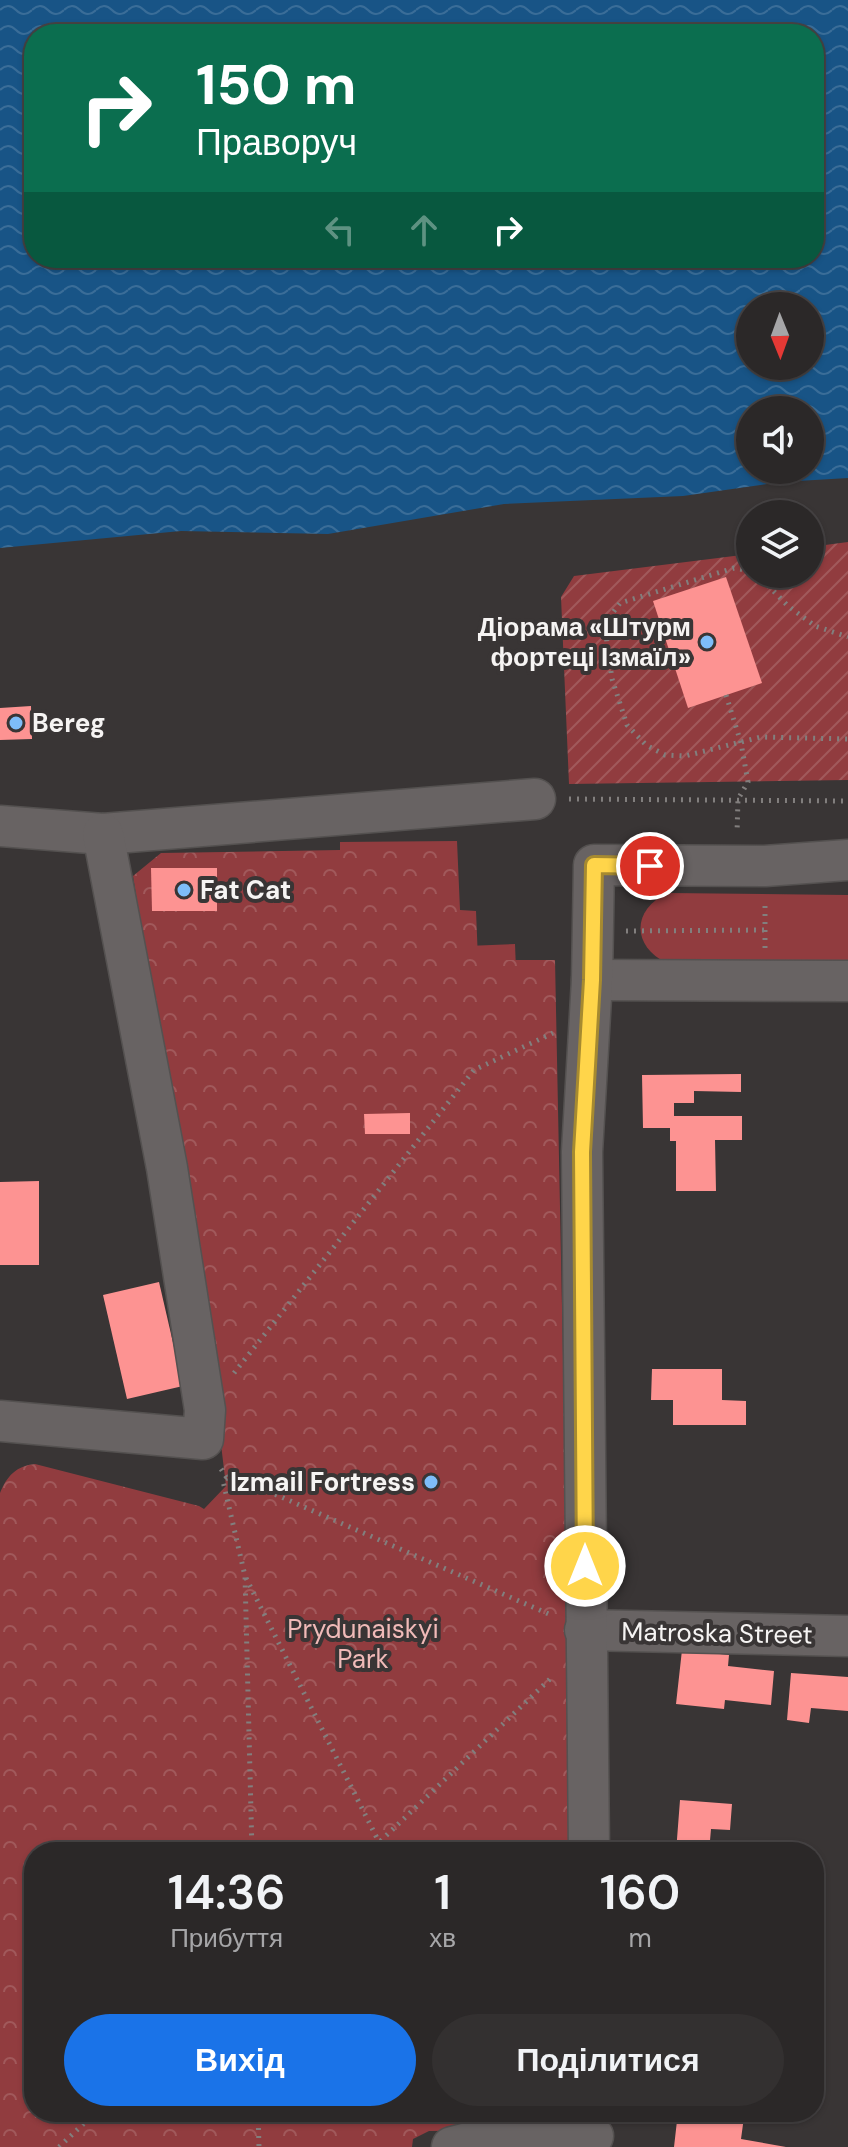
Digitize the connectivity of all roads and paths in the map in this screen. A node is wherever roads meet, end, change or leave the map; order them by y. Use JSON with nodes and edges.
{"nodes":[{"id":1,"x":736,"y":568,"type":"edge"},
{"id":2,"x":771,"y":588,"type":"edge"},
{"id":3,"x":848,"y":637,"type":"edge"},
{"id":4,"x":726,"y":695,"type":"dead end"},
{"id":5,"x":848,"y":739,"type":"edge"},
{"id":6,"x":741,"y":743,"type":"junction"},
{"id":7,"x":535,"y":799,"type":"joint"},
{"id":8,"x":738,"y":799,"type":"junction"},
{"id":9,"x":848,"y":801,"type":"edge"},
{"id":10,"x":0,"y":826,"type":"edge"},
{"id":11,"x":103,"y":834,"type":"junction"},
{"id":12,"x":848,"y":860,"type":"edge"},
{"id":13,"x":750,"y":866,"type":"junction"},
{"id":14,"x":765,"y":930,"type":"junction"},
{"id":15,"x":593,"y":931,"type":"junction"},
{"id":16,"x":764,"y":981,"type":"junction"},
{"id":17,"x":848,"y":981,"type":"edge"},
{"id":18,"x":591,"y":997,"type":"junction"},
{"id":19,"x":204,"y":1425,"type":"junction"},
{"id":20,"x":2,"y":1432,"type":"edge"},
{"id":21,"x":227,"y":1478,"type":"junction"},
{"id":22,"x":245,"y":1576,"type":"junction"},
{"id":23,"x":585,"y":1630,"type":"junction"},
{"id":24,"x":848,"y":1636,"type":"edge"},
{"id":25,"x":556,"y":1674,"type":"dead end"},
{"id":26,"x":252,"y":1842,"type":"edge"},
{"id":27,"x":378,"y":1842,"type":"edge"},
{"id":28,"x":380,"y":1842,"type":"edge"},
{"id":29,"x":589,"y":1842,"type":"edge"},
{"id":30,"x":85,"y":2122,"type":"edge"},
{"id":31,"x":258,"y":2122,"type":"edge"},
{"id":32,"x":593,"y":2132,"type":"edge"},
{"id":33,"x":59,"y":2147,"type":"edge"},
{"id":34,"x":259,"y":2147,"type":"edge"},
{"id":35,"x":452,"y":2147,"type":"edge"}],
"edges":[{"from":1,"to":6,"type":"path"},
{"from":2,"to":3,"type":"path"},
{"from":4,"to":6,"type":"path"},
{"from":5,"to":6,"type":"path"},
{"from":6,"to":8,"type":"path"},
{"from":7,"to":8,"type":"path"},
{"from":7,"to":11,"type":"street"},
{"from":8,"to":9,"type":"path"},
{"from":8,"to":13,"type":"path"},
{"from":10,"to":11,"type":"street"},
{"from":11,"to":19,"type":"street"},
{"from":12,"to":13,"type":"street"},
{"from":13,"to":14,"type":"path"},
{"from":13,"to":15,"type":"street"},
{"from":14,"to":15,"type":"path"},
{"from":14,"to":16,"type":"path"},
{"from":15,"to":18,"type":"street"},
{"from":16,"to":17,"type":"street"},
{"from":16,"to":18,"type":"street"},
{"from":18,"to":19,"type":"path"},
{"from":18,"to":23,"type":"street"},
{"from":19,"to":20,"type":"street"},
{"from":19,"to":21,"type":"path"},
{"from":21,"to":22,"type":"path"},
{"from":21,"to":23,"type":"path"},
{"from":22,"to":26,"type":"path"},
{"from":22,"to":27,"type":"path"},
{"from":23,"to":24,"type":"street","name":"Matroska Street"},
{"from":23,"to":29,"type":"street"},
{"from":25,"to":28,"type":"path"},
{"from":30,"to":33,"type":"path"},
{"from":31,"to":34,"type":"path"},
{"from":32,"to":35,"type":"street"}]}
